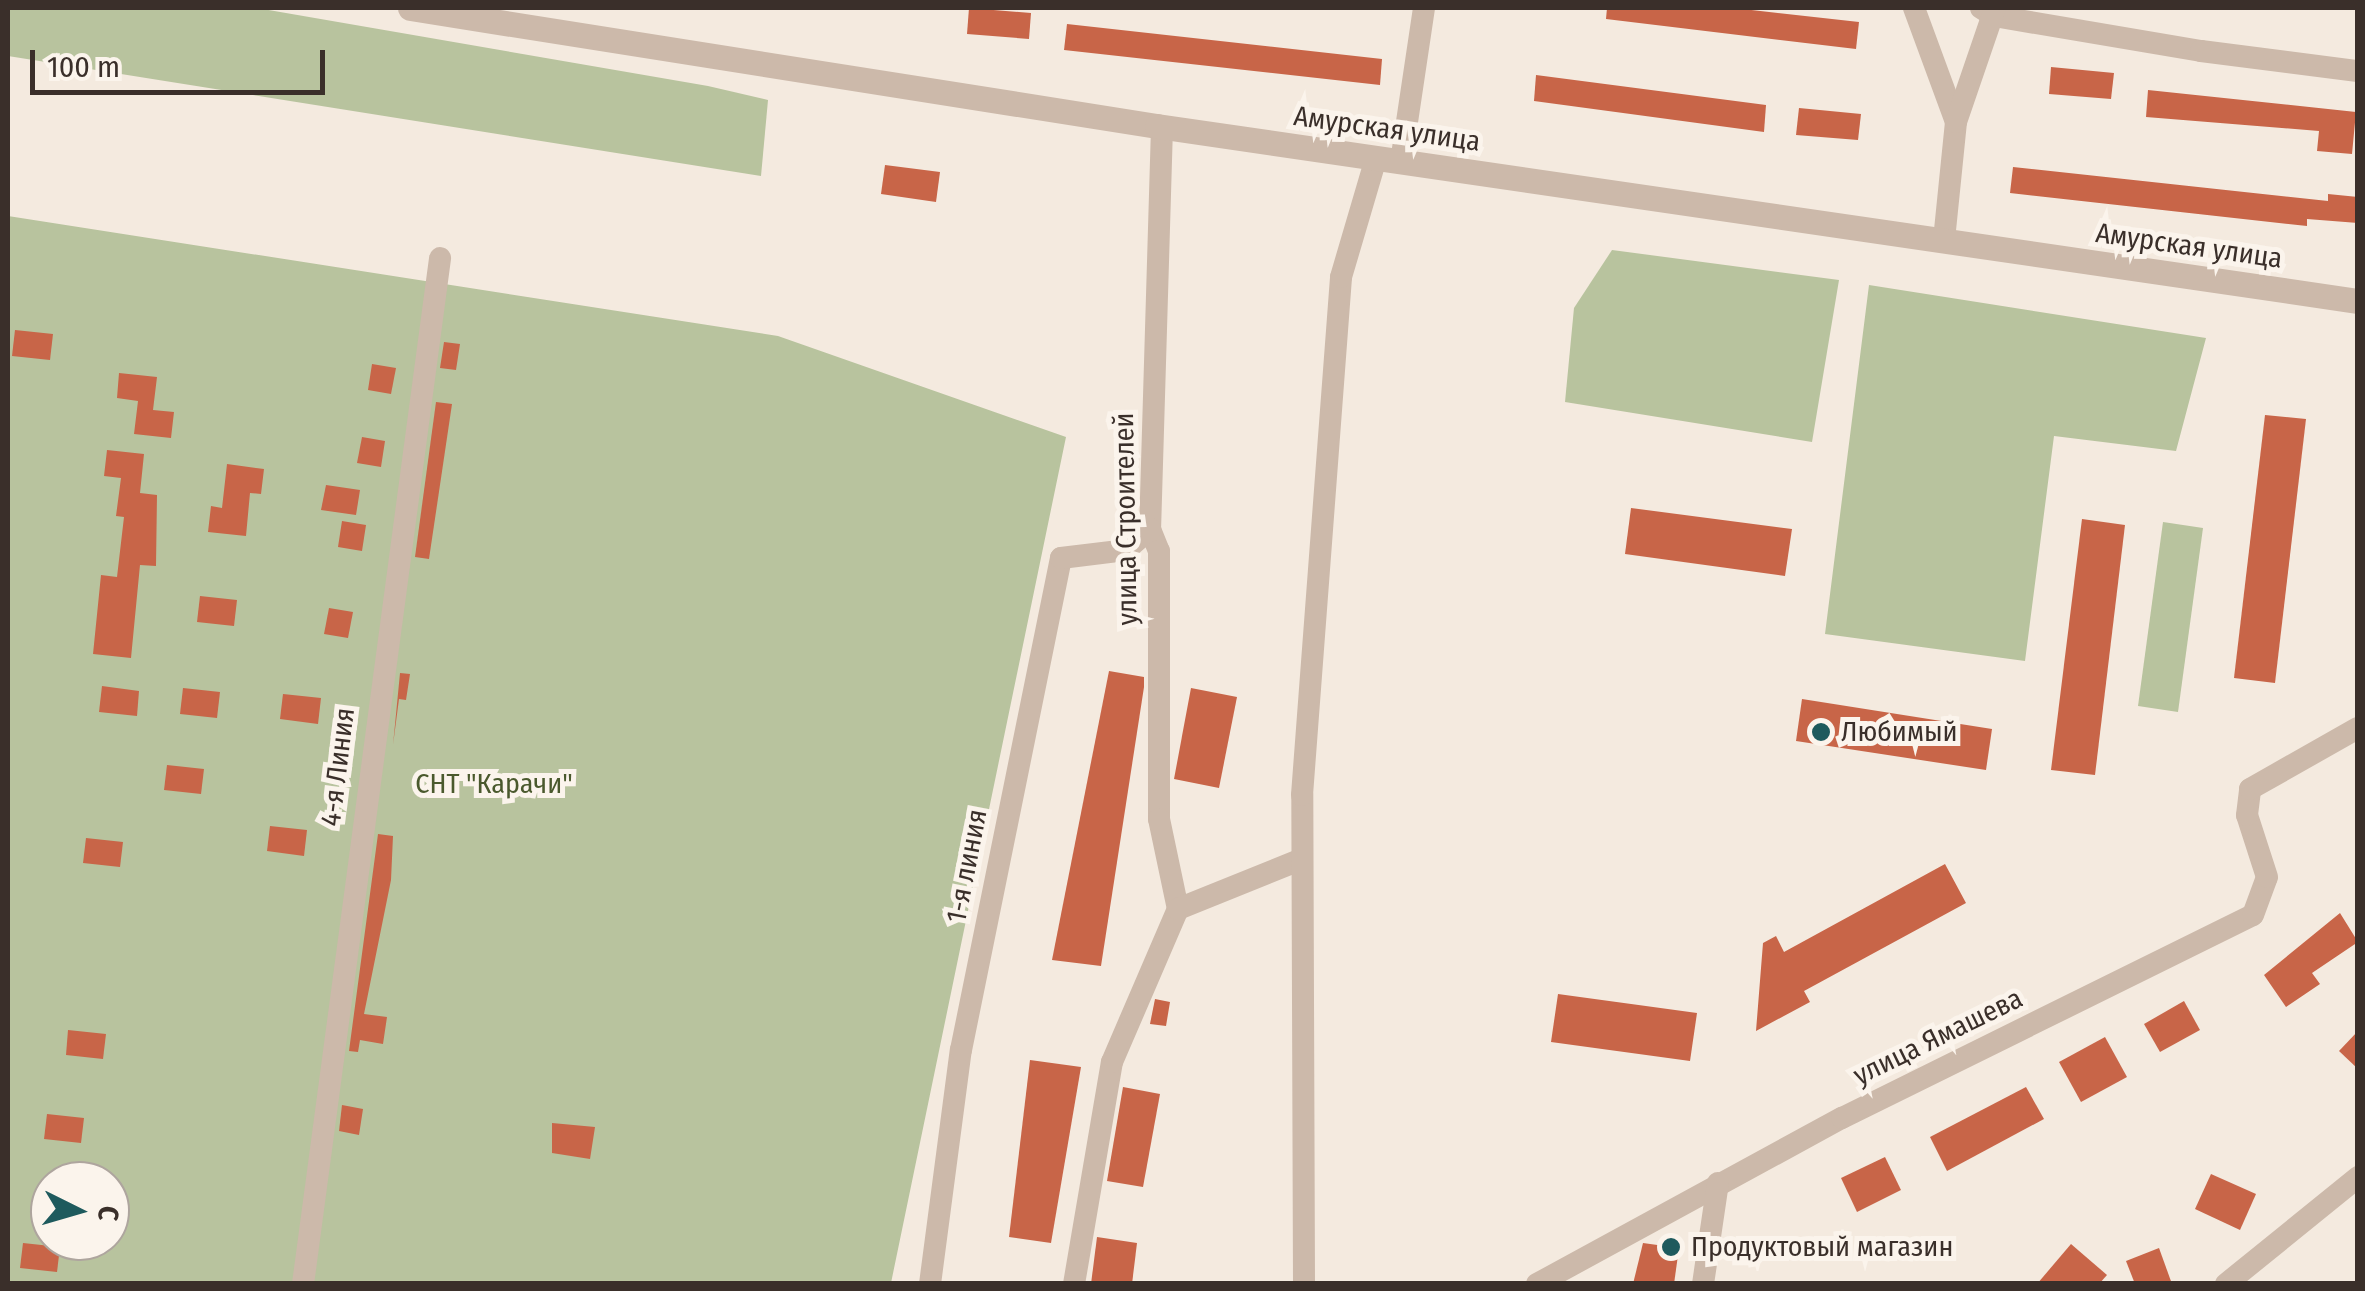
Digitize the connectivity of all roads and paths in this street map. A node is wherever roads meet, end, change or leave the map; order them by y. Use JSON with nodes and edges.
{"nodes":[{"id":1,"x":410,"y":8,"type":"edge"},
{"id":2,"x":1424,"y":8,"type":"edge"},
{"id":3,"x":1914,"y":8,"type":"edge"},
{"id":4,"x":1990,"y":10,"type":"edge"},
{"id":5,"x":2358,"y":71,"type":"edge"},
{"id":6,"x":1956,"y":122,"type":"junction"},
{"id":7,"x":1162,"y":126,"type":"junction"},
{"id":8,"x":1388,"y":160,"type":"junction"},
{"id":9,"x":1944,"y":240,"type":"junction"},
{"id":10,"x":440,"y":258,"type":"dead end"},
{"id":11,"x":2358,"y":301,"type":"edge"},
{"id":12,"x":1150,"y":529,"type":"junction"},
{"id":13,"x":2358,"y":728,"type":"edge"},
{"id":14,"x":1299,"y":860,"type":"junction"},
{"id":15,"x":1178,"y":909,"type":"junction"},
{"id":16,"x":2358,"y":1178,"type":"edge"},
{"id":17,"x":1718,"y":1184,"type":"junction"},
{"id":18,"x":303,"y":1284,"type":"edge"},
{"id":19,"x":930,"y":1284,"type":"edge"},
{"id":20,"x":1074,"y":1284,"type":"edge"},
{"id":21,"x":1304,"y":1284,"type":"edge"},
{"id":22,"x":1538,"y":1284,"type":"edge"},
{"id":23,"x":1703,"y":1284,"type":"edge"},
{"id":24,"x":2226,"y":1284,"type":"edge"}],
"edges":[{"from":1,"to":7,"type":"street","name":"Амурская улица"},
{"from":2,"to":8,"type":"street"},
{"from":3,"to":6,"type":"street"},
{"from":4,"to":5,"type":"street"},
{"from":4,"to":6,"type":"street"},
{"from":6,"to":9,"type":"street"},
{"from":7,"to":8,"type":"street","name":"Амурская улица"},
{"from":7,"to":12,"type":"street","name":"улица Строителей"},
{"from":8,"to":9,"type":"street","name":"Амурская улица"},
{"from":8,"to":14,"type":"street"},
{"from":9,"to":11,"type":"street","name":"Амурская улица"},
{"from":10,"to":18,"type":"street","name":"4-я Линия"},
{"from":12,"to":15,"type":"street","name":"улица Строителей"},
{"from":12,"to":19,"type":"street","name":"1-я линия"},
{"from":13,"to":17,"type":"street","name":"улица Ямашева"},
{"from":14,"to":15,"type":"street"},
{"from":14,"to":21,"type":"street"},
{"from":15,"to":20,"type":"street"},
{"from":16,"to":24,"type":"street"},
{"from":17,"to":22,"type":"street","name":"улица Ямашева"},
{"from":17,"to":23,"type":"street"}]}
